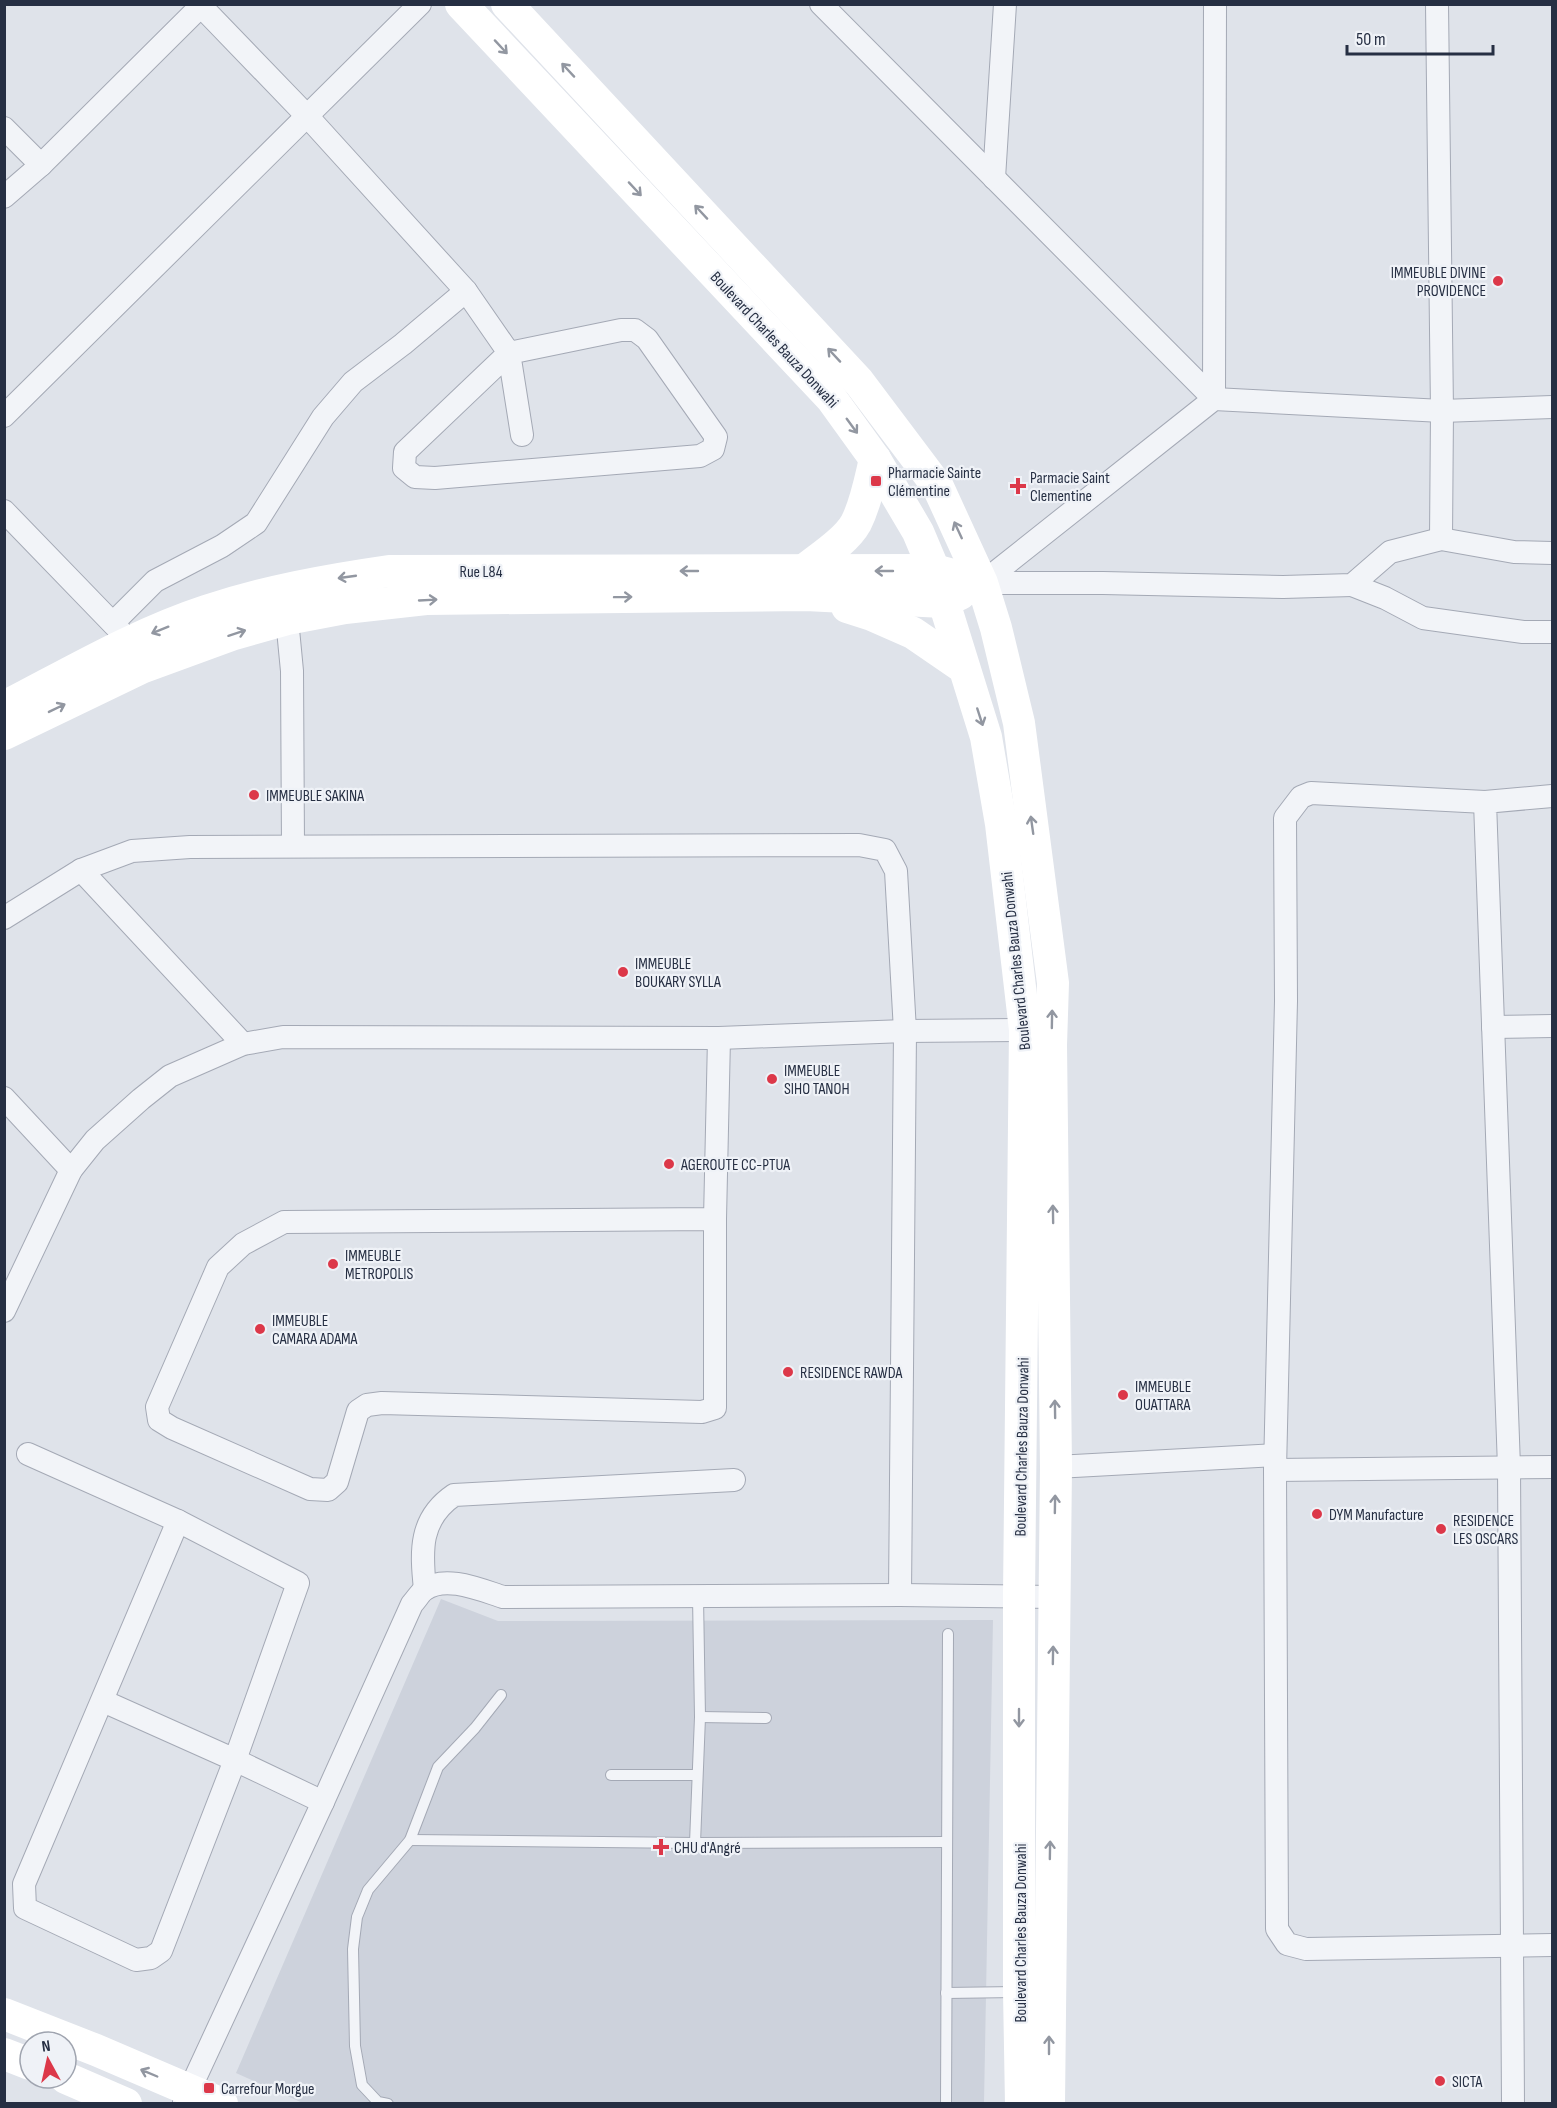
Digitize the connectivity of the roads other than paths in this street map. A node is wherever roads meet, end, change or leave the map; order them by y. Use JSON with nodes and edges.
{"nodes":[{"id":1,"x":420,"y":4,"type":"edge"},
{"id":2,"x":461,"y":4,"type":"edge"},
{"id":3,"x":507,"y":4,"type":"edge"},
{"id":4,"x":821,"y":4,"type":"edge"},
{"id":5,"x":1005,"y":4,"type":"edge"},
{"id":6,"x":1215,"y":4,"type":"edge"},
{"id":7,"x":1437,"y":4,"type":"edge"},
{"id":8,"x":200,"y":5,"type":"edge"},
{"id":9,"x":308,"y":117,"type":"junction"},
{"id":10,"x":4,"y":128,"type":"edge"},
{"id":11,"x":41,"y":165,"type":"junction"},
{"id":12,"x":994,"y":178,"type":"junction"},
{"id":13,"x":4,"y":197,"type":"edge"},
{"id":14,"x":466,"y":291,"type":"junction"},
{"id":15,"x":509,"y":352,"type":"junction"},
{"id":16,"x":1214,"y":399,"type":"junction"},
{"id":17,"x":1552,"y":407,"type":"edge"},
{"id":18,"x":1442,"y":411,"type":"junction"},
{"id":19,"x":4,"y":416,"type":"edge"},
{"id":20,"x":522,"y":435,"type":"dead end"},
{"id":21,"x":875,"y":459,"type":"junction"},
{"id":22,"x":4,"y":511,"type":"edge"},
{"id":23,"x":1441,"y":539,"type":"junction"},
{"id":24,"x":1552,"y":553,"type":"edge"},
{"id":25,"x":934,"y":570,"type":"junction"},
{"id":26,"x":805,"y":583,"type":"junction"},
{"id":27,"x":982,"y":583,"type":"junction"},
{"id":28,"x":1352,"y":585,"type":"junction"},
{"id":29,"x":943,"y":602,"type":"junction"},
{"id":30,"x":287,"y":619,"type":"junction"},
{"id":31,"x":121,"y":632,"type":"junction"},
{"id":32,"x":1552,"y":632,"type":"edge"},
{"id":33,"x":964,"y":668,"type":"junction"},
{"id":34,"x":4,"y":706,"type":"edge"},
{"id":35,"x":4,"y":734,"type":"edge"},
{"id":36,"x":1552,"y":796,"type":"edge"},
{"id":37,"x":1485,"y":802,"type":"junction"},
{"id":38,"x":293,"y":846,"type":"junction"},
{"id":39,"x":81,"y":870,"type":"junction"},
{"id":40,"x":4,"y":918,"type":"edge"},
{"id":41,"x":1552,"y":1026,"type":"edge"},
{"id":42,"x":1493,"y":1027,"type":"junction"},
{"id":43,"x":1025,"y":1030,"type":"junction"},
{"id":44,"x":905,"y":1031,"type":"junction"},
{"id":45,"x":719,"y":1038,"type":"junction"},
{"id":46,"x":243,"y":1044,"type":"junction"},
{"id":47,"x":4,"y":1098,"type":"edge"},
{"id":48,"x":71,"y":1170,"type":"junction"},
{"id":49,"x":715,"y":1219,"type":"junction"},
{"id":50,"x":4,"y":1311,"type":"edge"},
{"id":51,"x":28,"y":1454,"type":"dead end"},
{"id":52,"x":1275,"y":1462,"type":"junction"},
{"id":53,"x":1056,"y":1467,"type":"junction"},
{"id":54,"x":1509,"y":1467,"type":"junction"},
{"id":55,"x":1552,"y":1467,"type":"edge"},
{"id":56,"x":735,"y":1480,"type":"dead end"},
{"id":57,"x":178,"y":1521,"type":"junction"},
{"id":58,"x":425,"y":1589,"type":"junction"},
{"id":59,"x":900,"y":1595,"type":"junction"},
{"id":60,"x":1020,"y":1596,"type":"junction"},
{"id":61,"x":698,"y":1597,"type":"junction"},
{"id":62,"x":1053,"y":1597,"type":"junction"},
{"id":63,"x":948,"y":1634,"type":"dead end"},
{"id":64,"x":501,"y":1695,"type":"dead end"},
{"id":65,"x":103,"y":1701,"type":"junction"},
{"id":66,"x":700,"y":1717,"type":"junction"},
{"id":67,"x":766,"y":1718,"type":"dead end"},
{"id":68,"x":235,"y":1760,"type":"junction"},
{"id":69,"x":611,"y":1775,"type":"dead end"},
{"id":70,"x":697,"y":1775,"type":"junction"},
{"id":71,"x":323,"y":1802,"type":"junction"},
{"id":72,"x":410,"y":1840,"type":"junction"},
{"id":73,"x":947,"y":1842,"type":"junction"},
{"id":74,"x":694,"y":1843,"type":"junction"},
{"id":75,"x":1512,"y":1945,"type":"junction"},
{"id":76,"x":1552,"y":1945,"type":"edge"},
{"id":77,"x":1034,"y":1992,"type":"junction"},
{"id":78,"x":946,"y":1993,"type":"junction"},
{"id":79,"x":4,"y":2014,"type":"edge"},
{"id":80,"x":78,"y":2083,"type":"edge"},
{"id":81,"x":186,"y":2097,"type":"edge"},
{"id":82,"x":126,"y":2103,"type":"edge"},
{"id":83,"x":222,"y":2103,"type":"edge"},
{"id":84,"x":387,"y":2103,"type":"edge"},
{"id":85,"x":946,"y":2103,"type":"edge"},
{"id":86,"x":1021,"y":2103,"type":"edge"},
{"id":87,"x":1049,"y":2103,"type":"edge"},
{"id":88,"x":1513,"y":2103,"type":"edge"}],
"edges":[{"from":1,"to":9,"type":"street"},
{"from":2,"to":21,"type":"main road","name":"Boulevard Charles Bauza Donwahi","one_way":true},
{"from":27,"to":3,"type":"main road","name":"Boulevard Charles Bauza Donwahi","one_way":true},
{"from":4,"to":12,"type":"street"},
{"from":5,"to":12,"type":"street"},
{"from":6,"to":16,"type":"street"},
{"from":7,"to":18,"type":"street"},
{"from":8,"to":9,"type":"street"},
{"from":8,"to":11,"type":"street"},
{"from":9,"to":14,"type":"street"},
{"from":9,"to":19,"type":"street"},
{"from":10,"to":11,"type":"street"},
{"from":11,"to":13,"type":"street"},
{"from":12,"to":16,"type":"street"},
{"from":14,"to":15,"type":"street"},
{"from":14,"to":31,"type":"street"},
{"from":15,"to":15,"type":"street"},
{"from":15,"to":20,"type":"street"},
{"from":16,"to":18,"type":"street"},
{"from":16,"to":27,"type":"street"},
{"from":17,"to":18,"type":"street"},
{"from":18,"to":23,"type":"street"},
{"from":21,"to":25,"type":"main road","name":"Boulevard Charles Bauza Donwahi"},
{"from":21,"to":26,"type":"main road"},
{"from":22,"to":31,"type":"street"},
{"from":23,"to":24,"type":"street"},
{"from":23,"to":28,"type":"street"},
{"from":25,"to":26,"type":"main road","name":"Rue L84","one_way":true},
{"from":25,"to":27,"type":"main road","name":"Rue L84"},
{"from":25,"to":29,"type":"main road","name":"Boulevard Charles Bauza Donwahi"},
{"from":26,"to":29,"type":"main road"},
{"from":30,"to":26,"type":"main road","one_way":true},
{"from":26,"to":31,"type":"main road","name":"Rue L84","one_way":true},
{"from":26,"to":33,"type":"main road"},
{"from":27,"to":28,"type":"street"},
{"from":27,"to":29,"type":"main road"},
{"from":53,"to":27,"type":"main road","name":"Boulevard Charles Bauza Donwahi","one_way":true},
{"from":28,"to":32,"type":"street"},
{"from":29,"to":33,"type":"main road","name":"Boulevard Charles Bauza Donwahi"},
{"from":35,"to":30,"type":"main road","one_way":true},
{"from":30,"to":38,"type":"street"},
{"from":31,"to":34,"type":"main road","name":"Rue L84"},
{"from":33,"to":43,"type":"main road","name":"Boulevard Charles Bauza Donwahi","one_way":true},
{"from":36,"to":37,"type":"street"},
{"from":37,"to":42,"type":"street"},
{"from":37,"to":52,"type":"street"},
{"from":38,"to":39,"type":"street"},
{"from":38,"to":44,"type":"street"},
{"from":39,"to":40,"type":"street"},
{"from":39,"to":46,"type":"street"},
{"from":41,"to":42,"type":"street"},
{"from":42,"to":54,"type":"street"},
{"from":43,"to":44,"type":"street"},
{"from":43,"to":60,"type":"main road","name":"Boulevard Charles Bauza Donwahi"},
{"from":44,"to":45,"type":"street"},
{"from":44,"to":59,"type":"street"},
{"from":45,"to":46,"type":"street"},
{"from":45,"to":49,"type":"street"},
{"from":46,"to":48,"type":"street"},
{"from":47,"to":48,"type":"street"},
{"from":48,"to":50,"type":"street"},
{"from":49,"to":49,"type":"street"},
{"from":51,"to":57,"type":"street"},
{"from":52,"to":53,"type":"street"},
{"from":52,"to":54,"type":"street"},
{"from":52,"to":75,"type":"street"},
{"from":62,"to":53,"type":"main road","name":"Boulevard Charles Bauza Donwahi","one_way":true},
{"from":54,"to":55,"type":"street"},
{"from":54,"to":75,"type":"street"},
{"from":56,"to":58,"type":"street"},
{"from":57,"to":65,"type":"street"},
{"from":57,"to":68,"type":"street"},
{"from":58,"to":61,"type":"street"},
{"from":58,"to":71,"type":"street"},
{"from":59,"to":60,"type":"street"},
{"from":59,"to":61,"type":"street"},
{"from":60,"to":62,"type":"street"},
{"from":60,"to":77,"type":"main road","name":"Boulevard Charles Bauza Donwahi","one_way":true},
{"from":61,"to":66,"type":"lane"},
{"from":77,"to":62,"type":"main road","name":"Boulevard Charles Bauza Donwahi","one_way":true},
{"from":63,"to":73,"type":"lane"},
{"from":64,"to":72,"type":"lane"},
{"from":65,"to":68,"type":"street"},
{"from":65,"to":68,"type":"street"},
{"from":66,"to":67,"type":"lane"},
{"from":66,"to":70,"type":"lane"},
{"from":68,"to":71,"type":"street"},
{"from":69,"to":70,"type":"lane"},
{"from":70,"to":74,"type":"lane"},
{"from":71,"to":81,"type":"street"},
{"from":72,"to":74,"type":"lane"},
{"from":72,"to":84,"type":"lane"},
{"from":73,"to":74,"type":"lane"},
{"from":73,"to":78,"type":"lane"},
{"from":75,"to":76,"type":"street"},
{"from":75,"to":88,"type":"street"},
{"from":77,"to":78,"type":"lane"},
{"from":77,"to":86,"type":"main road","name":"Boulevard Charles Bauza Donwahi"},
{"from":87,"to":77,"type":"main road","name":"Boulevard Charles Bauza Donwahi","one_way":true},
{"from":78,"to":85,"type":"lane"},
{"from":81,"to":79,"type":"main road","one_way":true},
{"from":80,"to":82,"type":"main road"},
{"from":81,"to":83,"type":"main road"}]}
